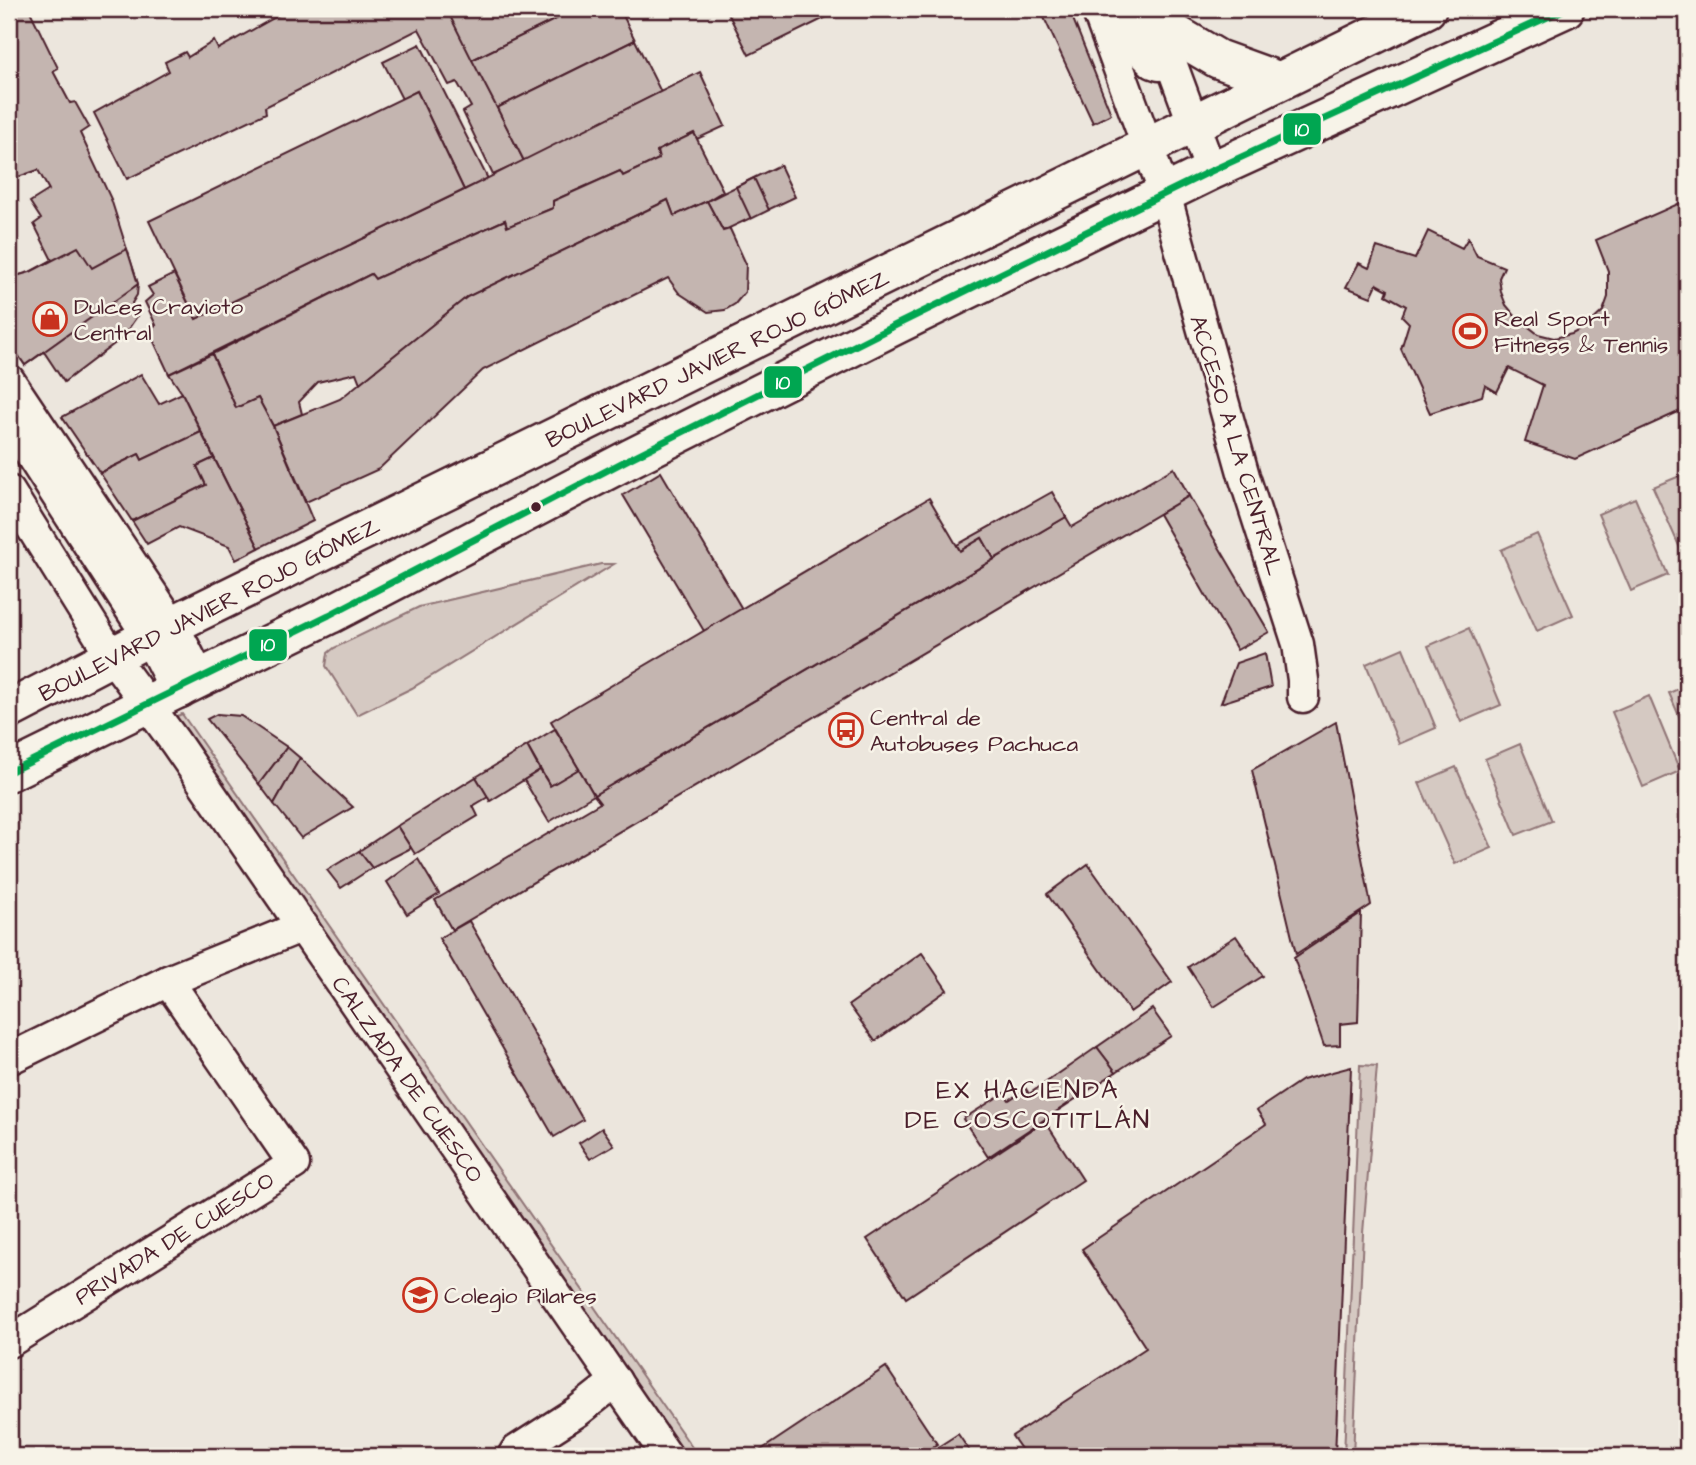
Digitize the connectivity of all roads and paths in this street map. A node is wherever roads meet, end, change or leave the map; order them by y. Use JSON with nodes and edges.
{"nodes":[{"id":1,"x":1097,"y":9,"type":"edge"},
{"id":2,"x":1122,"y":9,"type":"edge"},
{"id":3,"x":1427,"y":9,"type":"edge"},
{"id":4,"x":1556,"y":9,"type":"edge"},
{"id":5,"x":1564,"y":9,"type":"edge"},
{"id":6,"x":1154,"y":16,"type":"edge"},
{"id":7,"x":1523,"y":29,"type":"junction"},
{"id":8,"x":1170,"y":61,"type":"junction"},
{"id":9,"x":1279,"y":81,"type":"junction"},
{"id":10,"x":1194,"y":123,"type":"junction"},
{"id":11,"x":1147,"y":146,"type":"junction"},
{"id":12,"x":1211,"y":171,"type":"junction"},
{"id":13,"x":1165,"y":194,"type":"junction"},
{"id":14,"x":9,"y":380,"type":"edge"},
{"id":15,"x":9,"y":415,"type":"edge"},
{"id":16,"x":9,"y":456,"type":"edge"},
{"id":17,"x":9,"y":491,"type":"edge"},
{"id":18,"x":143,"y":642,"type":"junction"},
{"id":19,"x":171,"y":692,"type":"junction"},
{"id":20,"x":1303,"y":698,"type":"dead end"},
{"id":21,"x":9,"y":710,"type":"edge"},
{"id":22,"x":9,"y":772,"type":"edge"},
{"id":23,"x":303,"y":926,"type":"junction"},
{"id":24,"x":168,"y":981,"type":"junction"},
{"id":25,"x":9,"y":1059,"type":"edge"},
{"id":26,"x":9,"y":1342,"type":"edge"},
{"id":27,"x":616,"y":1381,"type":"junction"},
{"id":28,"x":513,"y":1456,"type":"edge"},
{"id":29,"x":667,"y":1456,"type":"edge"}],
"edges":[{"from":1,"to":11,"type":"street","name":"ACCESO A LA CENTRAL"},
{"from":2,"to":8,"type":"street"},
{"from":3,"to":9,"type":"main road","name":"BOULEVARD JAVIER ROJO GÓMEZ"},
{"from":4,"to":7,"type":"main road"},
{"from":5,"to":7,"type":"main road"},
{"from":6,"to":8,"type":"street"},
{"from":6,"to":9,"type":"main road"},
{"from":7,"to":12,"type":"main road"},
{"from":8,"to":10,"type":"street"},
{"from":9,"to":10,"type":"main road","name":"BOULEVARD JAVIER ROJO GÓMEZ"},
{"from":10,"to":11,"type":"main road","name":"BOULEVARD JAVIER ROJO GÓMEZ"},
{"from":10,"to":12,"type":"street"},
{"from":11,"to":13,"type":"street","name":"ACCESO A LA CENTRAL"},
{"from":11,"to":18,"type":"main road","name":"BOULEVARD JAVIER ROJO GÓMEZ"},
{"from":12,"to":13,"type":"main road"},
{"from":13,"to":19,"type":"main road"},
{"from":13,"to":20,"type":"street","name":"ACCESO A LA CENTRAL"},
{"from":14,"to":18,"type":"street"},
{"from":15,"to":18,"type":"main road"},
{"from":16,"to":18,"type":"main road"},
{"from":17,"to":18,"type":"street"},
{"from":18,"to":19,"type":"main road"},
{"from":18,"to":21,"type":"main road","name":"BOULEVARD JAVIER ROJO GÓMEZ"},
{"from":19,"to":22,"type":"main road"},
{"from":19,"to":23,"type":"street","name":"CALZADA DE CUESCO"},
{"from":23,"to":24,"type":"street"},
{"from":23,"to":27,"type":"street","name":"CALZADA DE CUESCO"},
{"from":24,"to":25,"type":"street"},
{"from":24,"to":26,"type":"street","name":"PRIVADA DE CUESCO"},
{"from":27,"to":28,"type":"street"},
{"from":27,"to":29,"type":"street","name":"CALZADA DE CUESCO"}]}
